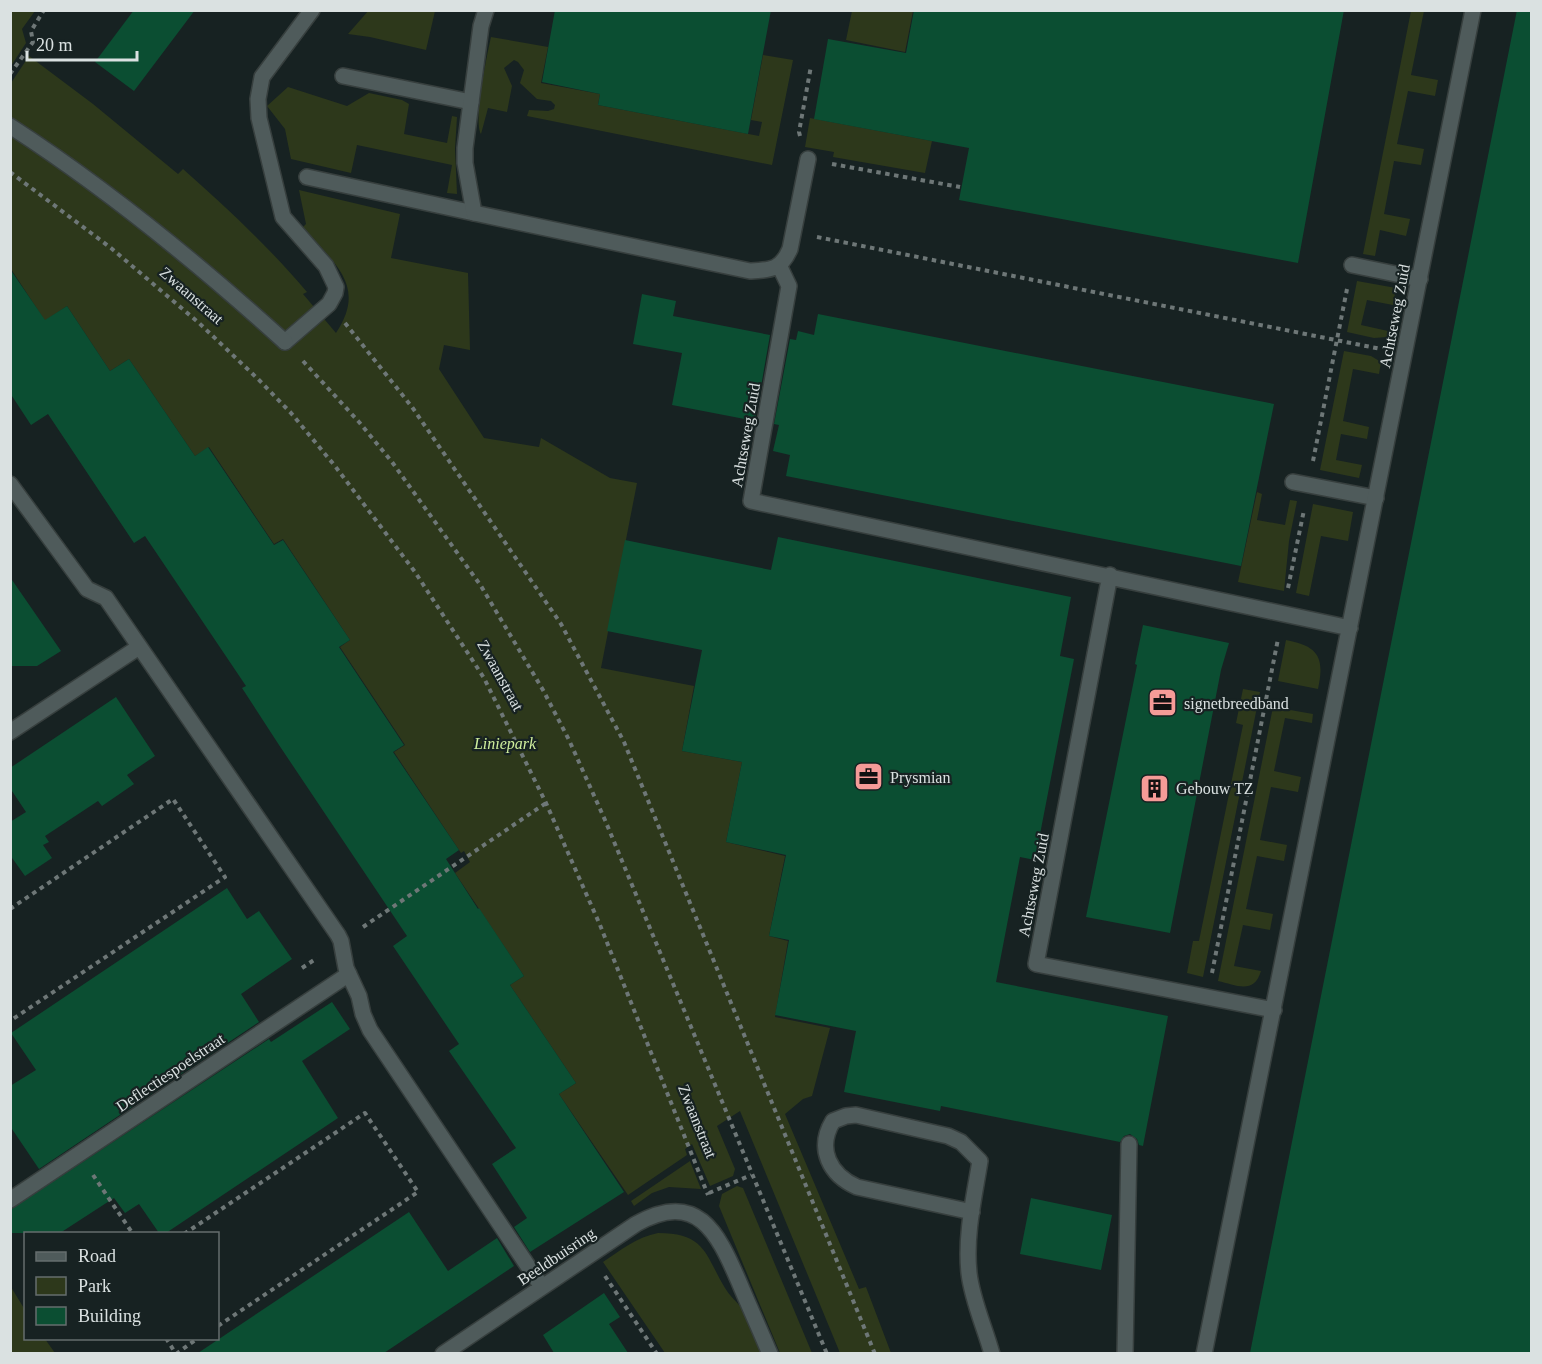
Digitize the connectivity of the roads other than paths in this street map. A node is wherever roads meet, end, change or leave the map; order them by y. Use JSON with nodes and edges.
{"nodes":[{"id":1,"x":312,"y":10,"type":"edge"},
{"id":2,"x":486,"y":10,"type":"edge"},
{"id":3,"x":1473,"y":10,"type":"edge"},
{"id":4,"x":343,"y":76,"type":"dead end"},
{"id":5,"x":471,"y":102,"type":"junction"},
{"id":6,"x":10,"y":126,"type":"edge"},
{"id":7,"x":808,"y":159,"type":"road end"},
{"id":8,"x":307,"y":177,"type":"dead end"},
{"id":9,"x":474,"y":213,"type":"junction"},
{"id":10,"x":1352,"y":265,"type":"dead end"},
{"id":11,"x":779,"y":266,"type":"junction"},
{"id":12,"x":1420,"y":279,"type":"junction"},
{"id":13,"x":1293,"y":482,"type":"dead end"},
{"id":14,"x":10,"y":484,"type":"edge"},
{"id":15,"x":1376,"y":498,"type":"junction"},
{"id":16,"x":1110,"y":575,"type":"junction"},
{"id":17,"x":1350,"y":628,"type":"junction"},
{"id":18,"x":139,"y":647,"type":"junction"},
{"id":19,"x":10,"y":732,"type":"edge"},
{"id":20,"x":349,"y":974,"type":"junction"},
{"id":21,"x":1274,"y":1010,"type":"junction"},
{"id":22,"x":1129,"y":1144,"type":"dead end"},
{"id":23,"x":10,"y":1200,"type":"edge"},
{"id":24,"x":972,"y":1212,"type":"junction"},
{"id":25,"x":542,"y":1287,"type":"junction"},
{"id":26,"x":443,"y":1353,"type":"edge"},
{"id":27,"x":770,"y":1353,"type":"edge"},
{"id":28,"x":992,"y":1353,"type":"edge"},
{"id":29,"x":1125,"y":1353,"type":"edge"},
{"id":30,"x":1204,"y":1353,"type":"edge"}],
"edges":[{"from":1,"to":6,"type":"street","name":"Zwaanstraat"},
{"from":2,"to":5,"type":"street"},
{"from":3,"to":12,"type":"street","name":"Achtseweg Zuid"},
{"from":4,"to":5,"type":"street"},
{"from":5,"to":9,"type":"street"},
{"from":7,"to":11,"type":"street"},
{"from":8,"to":9,"type":"street"},
{"from":9,"to":11,"type":"street"},
{"from":10,"to":12,"type":"street"},
{"from":11,"to":16,"type":"street","name":"Achtseweg Zuid"},
{"from":12,"to":15,"type":"street","name":"Achtseweg Zuid"},
{"from":13,"to":15,"type":"street"},
{"from":14,"to":18,"type":"street"},
{"from":15,"to":17,"type":"street","name":"Achtseweg Zuid"},
{"from":16,"to":17,"type":"street","name":"Achtseweg Zuid"},
{"from":16,"to":21,"type":"street","name":"Achtseweg Zuid"},
{"from":17,"to":21,"type":"street","name":"Achtseweg Zuid"},
{"from":18,"to":19,"type":"street"},
{"from":18,"to":20,"type":"street"},
{"from":20,"to":23,"type":"street","name":"Deflectiespoelstraat"},
{"from":20,"to":25,"type":"street"},
{"from":21,"to":30,"type":"street","name":"Achtseweg Zuid"},
{"from":22,"to":29,"type":"street"},
{"from":24,"to":24,"type":"street"},
{"from":24,"to":28,"type":"street"},
{"from":25,"to":26,"type":"street","name":"Beeldbuisring"},
{"from":25,"to":27,"type":"street","name":"Beeldbuisring"}]}
